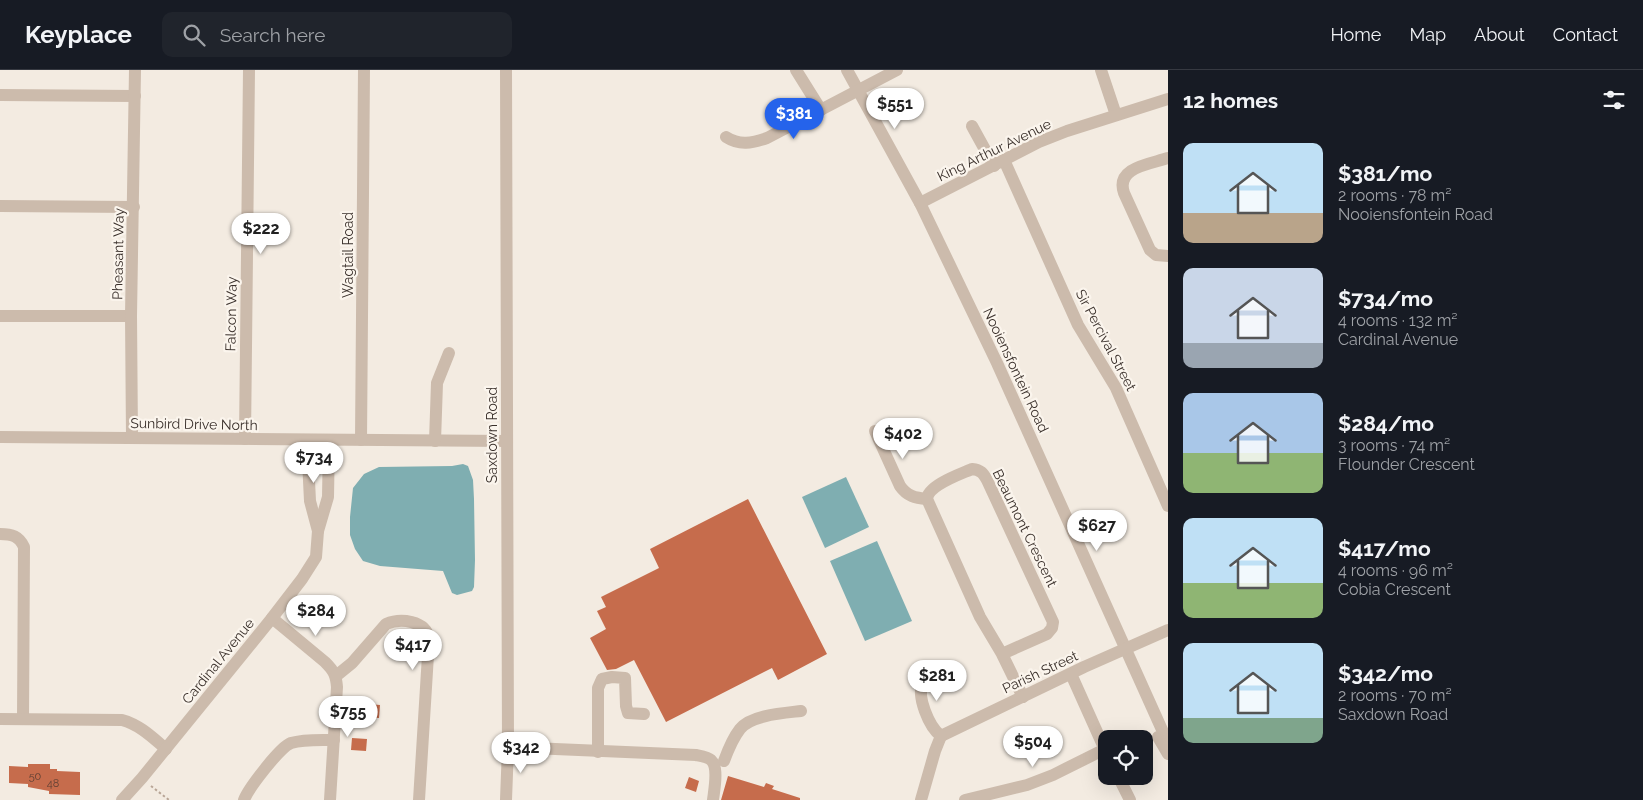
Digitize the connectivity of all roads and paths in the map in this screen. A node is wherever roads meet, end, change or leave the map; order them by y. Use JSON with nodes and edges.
{"nodes":[{"id":1,"x":135,"y":70,"type":"edge"},
{"id":2,"x":249,"y":70,"type":"edge"},
{"id":3,"x":364,"y":70,"type":"edge"},
{"id":4,"x":506,"y":70,"type":"edge"},
{"id":5,"x":796,"y":70,"type":"edge"},
{"id":6,"x":847,"y":70,"type":"edge"},
{"id":7,"x":897,"y":70,"type":"edge"},
{"id":8,"x":1100,"y":70,"type":"edge"},
{"id":9,"x":858,"y":91,"type":"junction"},
{"id":10,"x":0,"y":95,"type":"edge"},
{"id":11,"x":135,"y":96,"type":"junction"},
{"id":12,"x":1168,"y":98,"type":"edge"},
{"id":13,"x":821,"y":110,"type":"junction"},
{"id":14,"x":1116,"y":116,"type":"junction"},
{"id":15,"x":972,"y":126,"type":"dead end"},
{"id":16,"x":726,"y":137,"type":"dead end"},
{"id":17,"x":1168,"y":158,"type":"edge"},
{"id":18,"x":999,"y":163,"type":"junction"},
{"id":19,"x":920,"y":203,"type":"junction"},
{"id":20,"x":0,"y":206,"type":"edge"},
{"id":21,"x":134,"y":207,"type":"junction"},
{"id":22,"x":1168,"y":256,"type":"edge"},
{"id":23,"x":0,"y":316,"type":"edge"},
{"id":24,"x":131,"y":316,"type":"junction"},
{"id":25,"x":448,"y":353,"type":"dead end"},
{"id":26,"x":875,"y":430,"type":"dead end"},
{"id":27,"x":0,"y":437,"type":"edge"},
{"id":28,"x":132,"y":438,"type":"junction"},
{"id":29,"x":245,"y":439,"type":"junction"},
{"id":30,"x":307,"y":440,"type":"junction"},
{"id":31,"x":329,"y":440,"type":"junction"},
{"id":32,"x":361,"y":440,"type":"junction"},
{"id":33,"x":435,"y":441,"type":"junction"},
{"id":34,"x":507,"y":441,"type":"junction"},
{"id":35,"x":927,"y":499,"type":"junction"},
{"id":36,"x":1168,"y":506,"type":"edge"},
{"id":37,"x":318,"y":531,"type":"junction"},
{"id":38,"x":0,"y":534,"type":"edge"},
{"id":39,"x":272,"y":618,"type":"junction"},
{"id":40,"x":1168,"y":630,"type":"edge"},
{"id":41,"x":1125,"y":649,"type":"junction"},
{"id":42,"x":1002,"y":654,"type":"junction"},
{"id":43,"x":939,"y":670,"type":"dead end"},
{"id":44,"x":1071,"y":674,"type":"junction"},
{"id":45,"x":336,"y":676,"type":"junction"},
{"id":46,"x":1144,"y":689,"type":"junction"},
{"id":47,"x":1023,"y":697,"type":"junction"},
{"id":48,"x":801,"y":711,"type":"dead end"},
{"id":49,"x":644,"y":714,"type":"dead end"},
{"id":50,"x":0,"y":718,"type":"edge"},
{"id":51,"x":23,"y":718,"type":"junction"},
{"id":52,"x":1098,"y":733,"type":"edge"},
{"id":53,"x":941,"y":736,"type":"junction"},
{"id":54,"x":334,"y":740,"type":"junction"},
{"id":55,"x":1168,"y":743,"type":"edge"},
{"id":56,"x":508,"y":747,"type":"junction"},
{"id":57,"x":166,"y":749,"type":"junction"},
{"id":58,"x":598,"y":752,"type":"junction"},
{"id":59,"x":1168,"y":754,"type":"edge"},
{"id":60,"x":1098,"y":755,"type":"edge"},
{"id":61,"x":724,"y":761,"type":"dead end"},
{"id":62,"x":142,"y":778,"type":"junction"},
{"id":63,"x":1122,"y":785,"type":"edge"},
{"id":64,"x":122,"y":800,"type":"edge"},
{"id":65,"x":169,"y":800,"type":"edge"},
{"id":66,"x":244,"y":800,"type":"edge"},
{"id":67,"x":330,"y":800,"type":"edge"},
{"id":68,"x":419,"y":800,"type":"edge"},
{"id":69,"x":506,"y":800,"type":"edge"},
{"id":70,"x":713,"y":800,"type":"edge"},
{"id":71,"x":921,"y":800,"type":"edge"},
{"id":72,"x":965,"y":800,"type":"edge"},
{"id":73,"x":1130,"y":800,"type":"edge"}],
"edges":[{"from":1,"to":11,"type":"street","name":"Pheasant Way"},
{"from":2,"to":29,"type":"street","name":"Falcon Way"},
{"from":3,"to":32,"type":"street","name":"Wagtail Road"},
{"from":4,"to":34,"type":"street","name":"Saxdown Road"},
{"from":5,"to":13,"type":"street"},
{"from":6,"to":9,"type":"street","name":"Nooiensfontein Road"},
{"from":7,"to":9,"type":"street"},
{"from":8,"to":14,"type":"street"},
{"from":9,"to":13,"type":"street"},
{"from":9,"to":19,"type":"street","name":"Nooiensfontein Road"},
{"from":10,"to":11,"type":"street"},
{"from":11,"to":21,"type":"street","name":"Pheasant Way"},
{"from":12,"to":14,"type":"street","name":"King Arthur Avenue"},
{"from":13,"to":16,"type":"street"},
{"from":14,"to":18,"type":"street","name":"King Arthur Avenue"},
{"from":15,"to":18,"type":"street","name":"Sir Percival Street"},
{"from":17,"to":22,"type":"street"},
{"from":18,"to":19,"type":"street","name":"King Arthur Avenue"},
{"from":18,"to":36,"type":"street","name":"Sir Percival Street"},
{"from":19,"to":41,"type":"street","name":"Nooiensfontein Road"},
{"from":20,"to":21,"type":"street"},
{"from":21,"to":24,"type":"street","name":"Pheasant Way"},
{"from":23,"to":24,"type":"street"},
{"from":24,"to":28,"type":"street","name":"Pheasant Way"},
{"from":25,"to":33,"type":"street"},
{"from":26,"to":35,"type":"street"},
{"from":27,"to":28,"type":"street","name":"Sunbird Drive North"},
{"from":28,"to":29,"type":"street","name":"Sunbird Drive North"},
{"from":29,"to":30,"type":"street","name":"Sunbird Drive North"},
{"from":30,"to":31,"type":"street","name":"Sunbird Drive North"},
{"from":30,"to":37,"type":"street","name":"Cardinal Avenue"},
{"from":31,"to":32,"type":"street","name":"Sunbird Drive North"},
{"from":31,"to":37,"type":"street","name":"Cardinal Avenue"},
{"from":32,"to":33,"type":"street","name":"Sunbird Drive North"},
{"from":33,"to":34,"type":"street","name":"Sunbird Drive North"},
{"from":34,"to":56,"type":"street","name":"Saxdown Road"},
{"from":35,"to":42,"type":"street"},
{"from":35,"to":42,"type":"street","name":"Beaumont Crescent"},
{"from":37,"to":39,"type":"street","name":"Cardinal Avenue"},
{"from":38,"to":51,"type":"street"},
{"from":39,"to":45,"type":"street"},
{"from":39,"to":57,"type":"street","name":"Cardinal Avenue"},
{"from":40,"to":41,"type":"street"},
{"from":41,"to":44,"type":"street","name":"Parish Street"},
{"from":41,"to":46,"type":"street","name":"Nooiensfontein Road"},
{"from":42,"to":47,"type":"street"},
{"from":43,"to":53,"type":"street"},
{"from":44,"to":47,"type":"street","name":"Parish Street"},
{"from":44,"to":52,"type":"street"},
{"from":45,"to":54,"type":"street"},
{"from":45,"to":68,"type":"street"},
{"from":46,"to":55,"type":"street","name":"Nooiensfontein Road"},
{"from":46,"to":59,"type":"street","name":"Nooiensfontein Road"},
{"from":47,"to":53,"type":"street","name":"Parish Street"},
{"from":48,"to":61,"type":"street"},
{"from":49,"to":58,"type":"street"},
{"from":50,"to":51,"type":"street"},
{"from":51,"to":57,"type":"street"},
{"from":53,"to":71,"type":"street"},
{"from":54,"to":66,"type":"street"},
{"from":54,"to":67,"type":"street"},
{"from":56,"to":58,"type":"street"},
{"from":56,"to":69,"type":"street","name":"Saxdown Road"},
{"from":57,"to":62,"type":"street","name":"Cardinal Avenue"},
{"from":58,"to":70,"type":"street"},
{"from":60,"to":72,"type":"street"},
{"from":62,"to":64,"type":"street","name":"Cardinal Avenue"},
{"from":62,"to":65,"type":"path"},
{"from":63,"to":73,"type":"street"}]}
